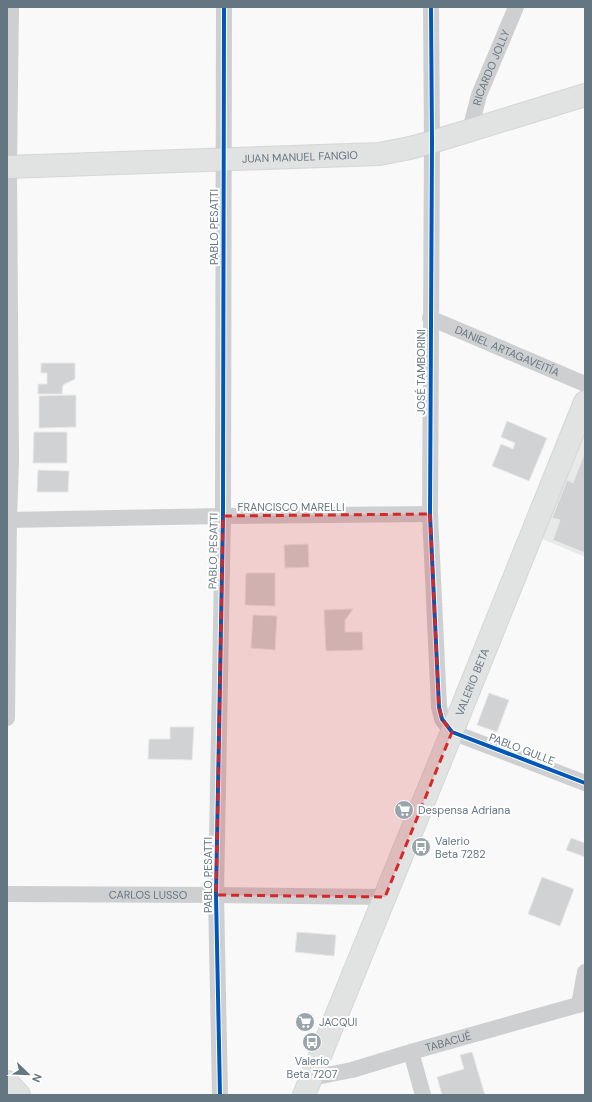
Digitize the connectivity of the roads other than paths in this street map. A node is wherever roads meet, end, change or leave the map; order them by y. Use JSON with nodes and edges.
{"nodes":[{"id":1,"x":10,"y":7,"type":"edge"},
{"id":2,"x":224,"y":7,"type":"edge"},
{"id":3,"x":431,"y":7,"type":"edge"},
{"id":4,"x":516,"y":7,"type":"edge"},
{"id":5,"x":585,"y":94,"type":"edge"},
{"id":6,"x":470,"y":130,"type":"junction"},
{"id":7,"x":432,"y":142,"type":"junction"},
{"id":8,"x":223,"y":160,"type":"junction"},
{"id":9,"x":8,"y":166,"type":"edge"},
{"id":10,"x":430,"y":318,"type":"junction"},
{"id":11,"x":585,"y":384,"type":"edge"},
{"id":12,"x":585,"y":402,"type":"edge"},
{"id":13,"x":9,"y":458,"type":"edge"},
{"id":14,"x":430,"y":514,"type":"junction"},
{"id":15,"x":223,"y":516,"type":"junction"},
{"id":16,"x":8,"y":519,"type":"edge"},
{"id":17,"x":7,"y":718,"type":"edge"},
{"id":18,"x":452,"y":732,"type":"junction"},
{"id":19,"x":585,"y":783,"type":"edge"},
{"id":20,"x":7,"y":894,"type":"edge"},
{"id":21,"x":216,"y":895,"type":"junction"},
{"id":22,"x":385,"y":897,"type":"junction"},
{"id":23,"x":585,"y":972,"type":"edge"},
{"id":24,"x":582,"y":1004,"type":"edge"},
{"id":25,"x":411,"y":1052,"type":"junction"},
{"id":26,"x":7,"y":1082,"type":"edge"},
{"id":27,"x":308,"y":1087,"type":"edge"},
{"id":28,"x":19,"y":1095,"type":"edge"},
{"id":29,"x":220,"y":1095,"type":"edge"},
{"id":30,"x":423,"y":1095,"type":"edge"}],
"edges":[{"from":1,"to":9,"type":"street"},
{"from":2,"to":8,"type":"street","name":"PABLO PESATTI"},
{"from":3,"to":7,"type":"street","name":"JOSÉ TAMBORINI"},
{"from":4,"to":6,"type":"street","name":"RICARDO JOLLY"},
{"from":5,"to":6,"type":"main road","name":"JUAN MANUEL FANGIO"},
{"from":6,"to":7,"type":"main road","name":"JUAN MANUEL FANGIO"},
{"from":7,"to":8,"type":"main road","name":"JUAN MANUEL FANGIO"},
{"from":7,"to":10,"type":"street","name":"JOSÉ TAMBORINI"},
{"from":8,"to":9,"type":"main road","name":"JUAN MANUEL FANGIO"},
{"from":8,"to":15,"type":"street","name":"PABLO PESATTI"},
{"from":9,"to":13,"type":"street"},
{"from":10,"to":11,"type":"street","name":"DANIEL ARTAGAVEITÍA"},
{"from":10,"to":14,"type":"street","name":"JOSÉ TAMBORINI"},
{"from":12,"to":18,"type":"main road","name":"VALERIO BETA"},
{"from":13,"to":16,"type":"street"},
{"from":14,"to":15,"type":"street","name":"FRANCISCO MARELLI"},
{"from":14,"to":18,"type":"street","name":"JOSÉ TAMBORINI"},
{"from":15,"to":16,"type":"street","name":"FRANCISCO MARELLI"},
{"from":15,"to":21,"type":"street","name":"PABLO PESATTI"},
{"from":16,"to":17,"type":"street"},
{"from":18,"to":19,"type":"street","name":"PABLO GULLE"},
{"from":18,"to":22,"type":"main road","name":"VALERIO BETA"},
{"from":20,"to":21,"type":"street","name":"CARLOS LUSSO"},
{"from":21,"to":22,"type":"street","name":"CARLOS LUSSO"},
{"from":21,"to":29,"type":"street","name":"PABLO PESATTI"},
{"from":22,"to":27,"type":"main road","name":"VALERIO BETA"},
{"from":23,"to":24,"type":"street"},
{"from":24,"to":25,"type":"street","name":"TABACUÉ"},
{"from":25,"to":27,"type":"street","name":"TABACUÉ"},
{"from":25,"to":30,"type":"street"},
{"from":26,"to":28,"type":"main road"}]}
